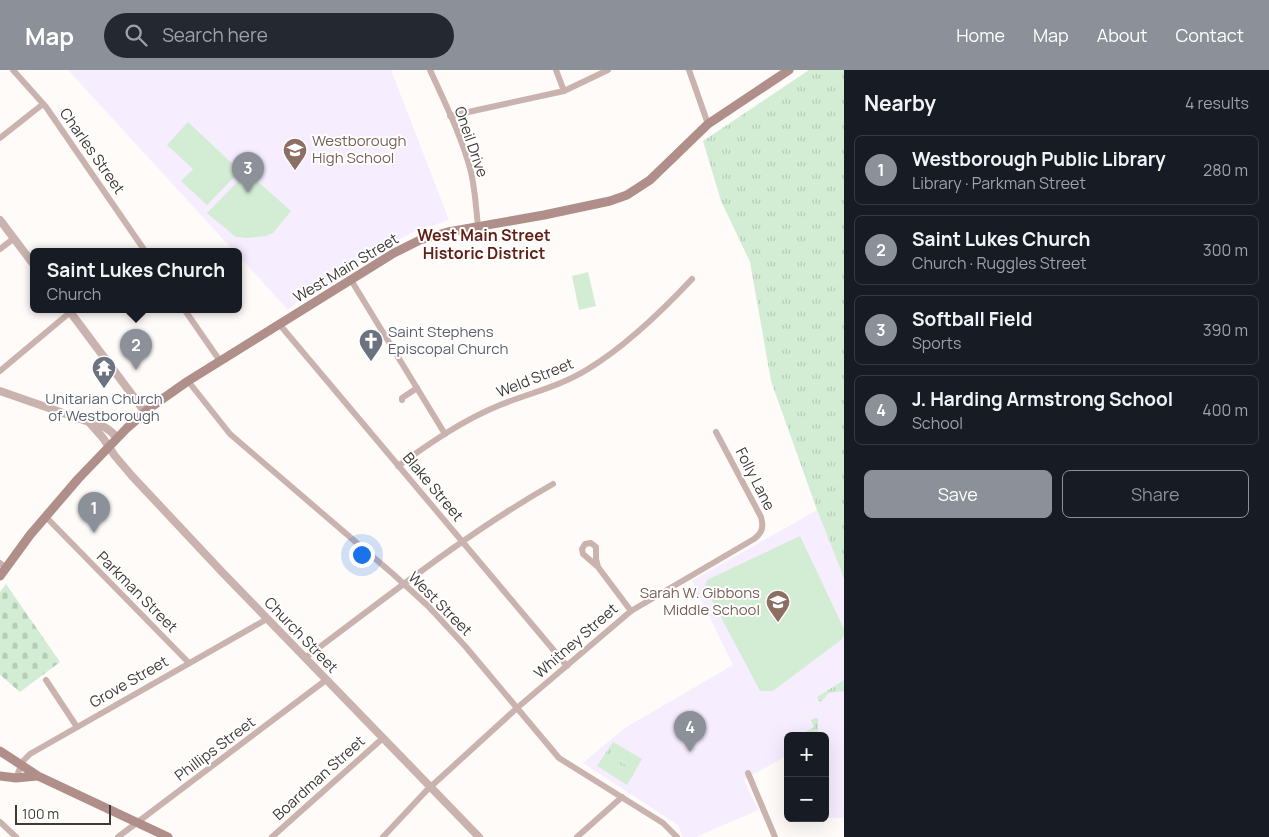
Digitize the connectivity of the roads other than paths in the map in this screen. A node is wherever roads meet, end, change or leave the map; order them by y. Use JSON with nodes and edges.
{"nodes":[{"id":1,"x":13,"y":70,"type":"edge"},
{"id":2,"x":430,"y":70,"type":"edge"},
{"id":3,"x":556,"y":70,"type":"edge"},
{"id":4,"x":608,"y":70,"type":"edge"},
{"id":5,"x":689,"y":70,"type":"edge"},
{"id":6,"x":789,"y":70,"type":"edge"},
{"id":7,"x":564,"y":91,"type":"junction"},
{"id":8,"x":43,"y":104,"type":"junction"},
{"id":9,"x":450,"y":116,"type":"junction"},
{"id":10,"x":708,"y":124,"type":"junction"},
{"id":11,"x":0,"y":138,"type":"edge"},
{"id":12,"x":0,"y":220,"type":"edge"},
{"id":13,"x":478,"y":226,"type":"junction"},
{"id":14,"x":14,"y":239,"type":"junction"},
{"id":15,"x":142,"y":248,"type":"edge"},
{"id":16,"x":0,"y":249,"type":"edge"},
{"id":17,"x":30,"y":260,"type":"edge"},
{"id":18,"x":692,"y":279,"type":"dead end"},
{"id":19,"x":351,"y":280,"type":"junction"},
{"id":20,"x":67,"y":313,"type":"edge"},
{"id":21,"x":73,"y":313,"type":"edge"},
{"id":22,"x":187,"y":313,"type":"edge"},
{"id":23,"x":280,"y":325,"type":"junction"},
{"id":24,"x":220,"y":361,"type":"junction"},
{"id":25,"x":0,"y":370,"type":"edge"},
{"id":26,"x":188,"y":381,"type":"junction"},
{"id":27,"x":417,"y":388,"type":"junction"},
{"id":28,"x":0,"y":391,"type":"edge"},
{"id":29,"x":402,"y":400,"type":"dead end"},
{"id":30,"x":146,"y":412,"type":"junction"},
{"id":31,"x":89,"y":422,"type":"junction"},
{"id":32,"x":716,"y":432,"type":"dead end"},
{"id":33,"x":445,"y":434,"type":"junction"},
{"id":34,"x":117,"y":438,"type":"junction"},
{"id":35,"x":109,"y":447,"type":"junction"},
{"id":36,"x":398,"y":466,"type":"junction"},
{"id":37,"x":553,"y":484,"type":"dead end"},
{"id":38,"x":46,"y":517,"type":"junction"},
{"id":39,"x":756,"y":538,"type":"joint"},
{"id":40,"x":462,"y":541,"type":"junction"},
{"id":41,"x":3,"y":566,"type":"edge"},
{"id":42,"x":598,"y":567,"type":"dead end"},
{"id":43,"x":0,"y":576,"type":"edge"},
{"id":44,"x":404,"y":585,"type":"junction"},
{"id":45,"x":631,"y":611,"type":"junction"},
{"id":46,"x":267,"y":619,"type":"junction"},
{"id":47,"x":305,"y":658,"type":"junction"},
{"id":48,"x":189,"y":662,"type":"junction"},
{"id":49,"x":567,"y":666,"type":"junction"},
{"id":50,"x":46,"y":680,"type":"dead end"},
{"id":51,"x":326,"y":680,"type":"junction"},
{"id":52,"x":517,"y":708,"type":"junction"},
{"id":53,"x":77,"y":727,"type":"junction"},
{"id":54,"x":383,"y":738,"type":"junction"},
{"id":55,"x":0,"y":751,"type":"edge"},
{"id":56,"x":21,"y":765,"type":"junction"},
{"id":57,"x":748,"y":773,"type":"dead end"},
{"id":58,"x":0,"y":776,"type":"edge"},
{"id":59,"x":38,"y":776,"type":"junction"},
{"id":60,"x":16,"y":778,"type":"junction"},
{"id":61,"x":430,"y":787,"type":"junction"},
{"id":62,"x":622,"y":797,"type":"junction"},
{"id":63,"x":0,"y":822,"type":"edge"},
{"id":64,"x":138,"y":823,"type":"junction"},
{"id":65,"x":16,"y":837,"type":"edge"},
{"id":66,"x":118,"y":837,"type":"edge"},
{"id":67,"x":168,"y":837,"type":"edge"},
{"id":68,"x":272,"y":837,"type":"edge"},
{"id":69,"x":383,"y":837,"type":"edge"},
{"id":70,"x":479,"y":837,"type":"edge"},
{"id":71,"x":577,"y":837,"type":"edge"},
{"id":72,"x":677,"y":837,"type":"edge"},
{"id":73,"x":775,"y":837,"type":"edge"}],
"edges":[{"from":1,"to":8,"type":"street","name":"Charles Street"},
{"from":2,"to":9,"type":"street","name":"Oneil Drive"},
{"from":3,"to":7,"type":"street"},
{"from":4,"to":7,"type":"street"},
{"from":5,"to":10,"type":"street"},
{"from":6,"to":10,"type":"main road","name":"West Main Street"},
{"from":7,"to":9,"type":"street"},
{"from":8,"to":11,"type":"street"},
{"from":8,"to":15,"type":"street","name":"Charles Street"},
{"from":9,"to":13,"type":"street","name":"Oneil Drive"},
{"from":10,"to":13,"type":"main road","name":"West Main Street"},
{"from":12,"to":14,"type":"street"},
{"from":13,"to":19,"type":"main road","name":"West Main Street"},
{"from":14,"to":16,"type":"street"},
{"from":14,"to":17,"type":"street"},
{"from":18,"to":33,"type":"street","name":"Weld Street"},
{"from":19,"to":23,"type":"main road","name":"West Main Street"},
{"from":19,"to":27,"type":"street"},
{"from":20,"to":25,"type":"street"},
{"from":21,"to":30,"type":"street"},
{"from":22,"to":24,"type":"street"},
{"from":23,"to":24,"type":"main road","name":"West Main Street"},
{"from":23,"to":36,"type":"street","name":"Blake Street"},
{"from":24,"to":26,"type":"main road","name":"West Main Street"},
{"from":26,"to":30,"type":"main road","name":"West Main Street"},
{"from":26,"to":44,"type":"street","name":"West Street"},
{"from":27,"to":29,"type":"street"},
{"from":27,"to":33,"type":"street"},
{"from":28,"to":31,"type":"street"},
{"from":30,"to":34,"type":"main road","name":"West Main Street"},
{"from":31,"to":34,"type":"street"},
{"from":31,"to":35,"type":"street","name":"Church Street"},
{"from":32,"to":39,"type":"street","name":"Folly Lane"},
{"from":33,"to":36,"type":"street","name":"Weld Street"},
{"from":34,"to":35,"type":"main road","name":"West Main Street"},
{"from":35,"to":38,"type":"main road","name":"West Main Street"},
{"from":35,"to":46,"type":"street","name":"Church Street"},
{"from":36,"to":40,"type":"street","name":"Blake Street"},
{"from":37,"to":40,"type":"street"},
{"from":38,"to":41,"type":"main road","name":"West Main Street"},
{"from":38,"to":48,"type":"street","name":"Parkman Street"},
{"from":39,"to":45,"type":"street","name":"Whitney Street"},
{"from":40,"to":44,"type":"street"},
{"from":40,"to":49,"type":"street","name":"Blake Street"},
{"from":41,"to":43,"type":"main road","name":"West Main Street"},
{"from":42,"to":45,"type":"street"},
{"from":44,"to":47,"type":"street"},
{"from":44,"to":52,"type":"street","name":"West Street"},
{"from":45,"to":49,"type":"street","name":"Whitney Street"},
{"from":46,"to":47,"type":"street","name":"Church Street"},
{"from":46,"to":48,"type":"street","name":"Grove Street"},
{"from":47,"to":51,"type":"street","name":"Church Street"},
{"from":48,"to":53,"type":"street","name":"Grove Street"},
{"from":49,"to":52,"type":"street","name":"Whitney Street"},
{"from":50,"to":53,"type":"street"},
{"from":51,"to":54,"type":"street","name":"Church Street"},
{"from":51,"to":64,"type":"street","name":"Phillips Street"},
{"from":52,"to":61,"type":"street","name":"Whitney Street"},
{"from":52,"to":62,"type":"street","name":"West Street"},
{"from":53,"to":56,"type":"street","name":"Grove Street"},
{"from":54,"to":61,"type":"street","name":"Church Street"},
{"from":54,"to":68,"type":"street","name":"Boardman Street"},
{"from":55,"to":56,"type":"main road"},
{"from":56,"to":59,"type":"main road"},
{"from":56,"to":60,"type":"street","name":"Grove Street"},
{"from":57,"to":73,"type":"street"},
{"from":58,"to":60,"type":"main road"},
{"from":59,"to":60,"type":"main road"},
{"from":59,"to":64,"type":"main road"},
{"from":61,"to":69,"type":"street","name":"Whitney Street"},
{"from":61,"to":70,"type":"street","name":"Church Street"},
{"from":62,"to":71,"type":"street"},
{"from":62,"to":72,"type":"street","name":"West Street"},
{"from":63,"to":65,"type":"street"},
{"from":64,"to":66,"type":"street","name":"Phillips Street"},
{"from":64,"to":67,"type":"main road"}]}
